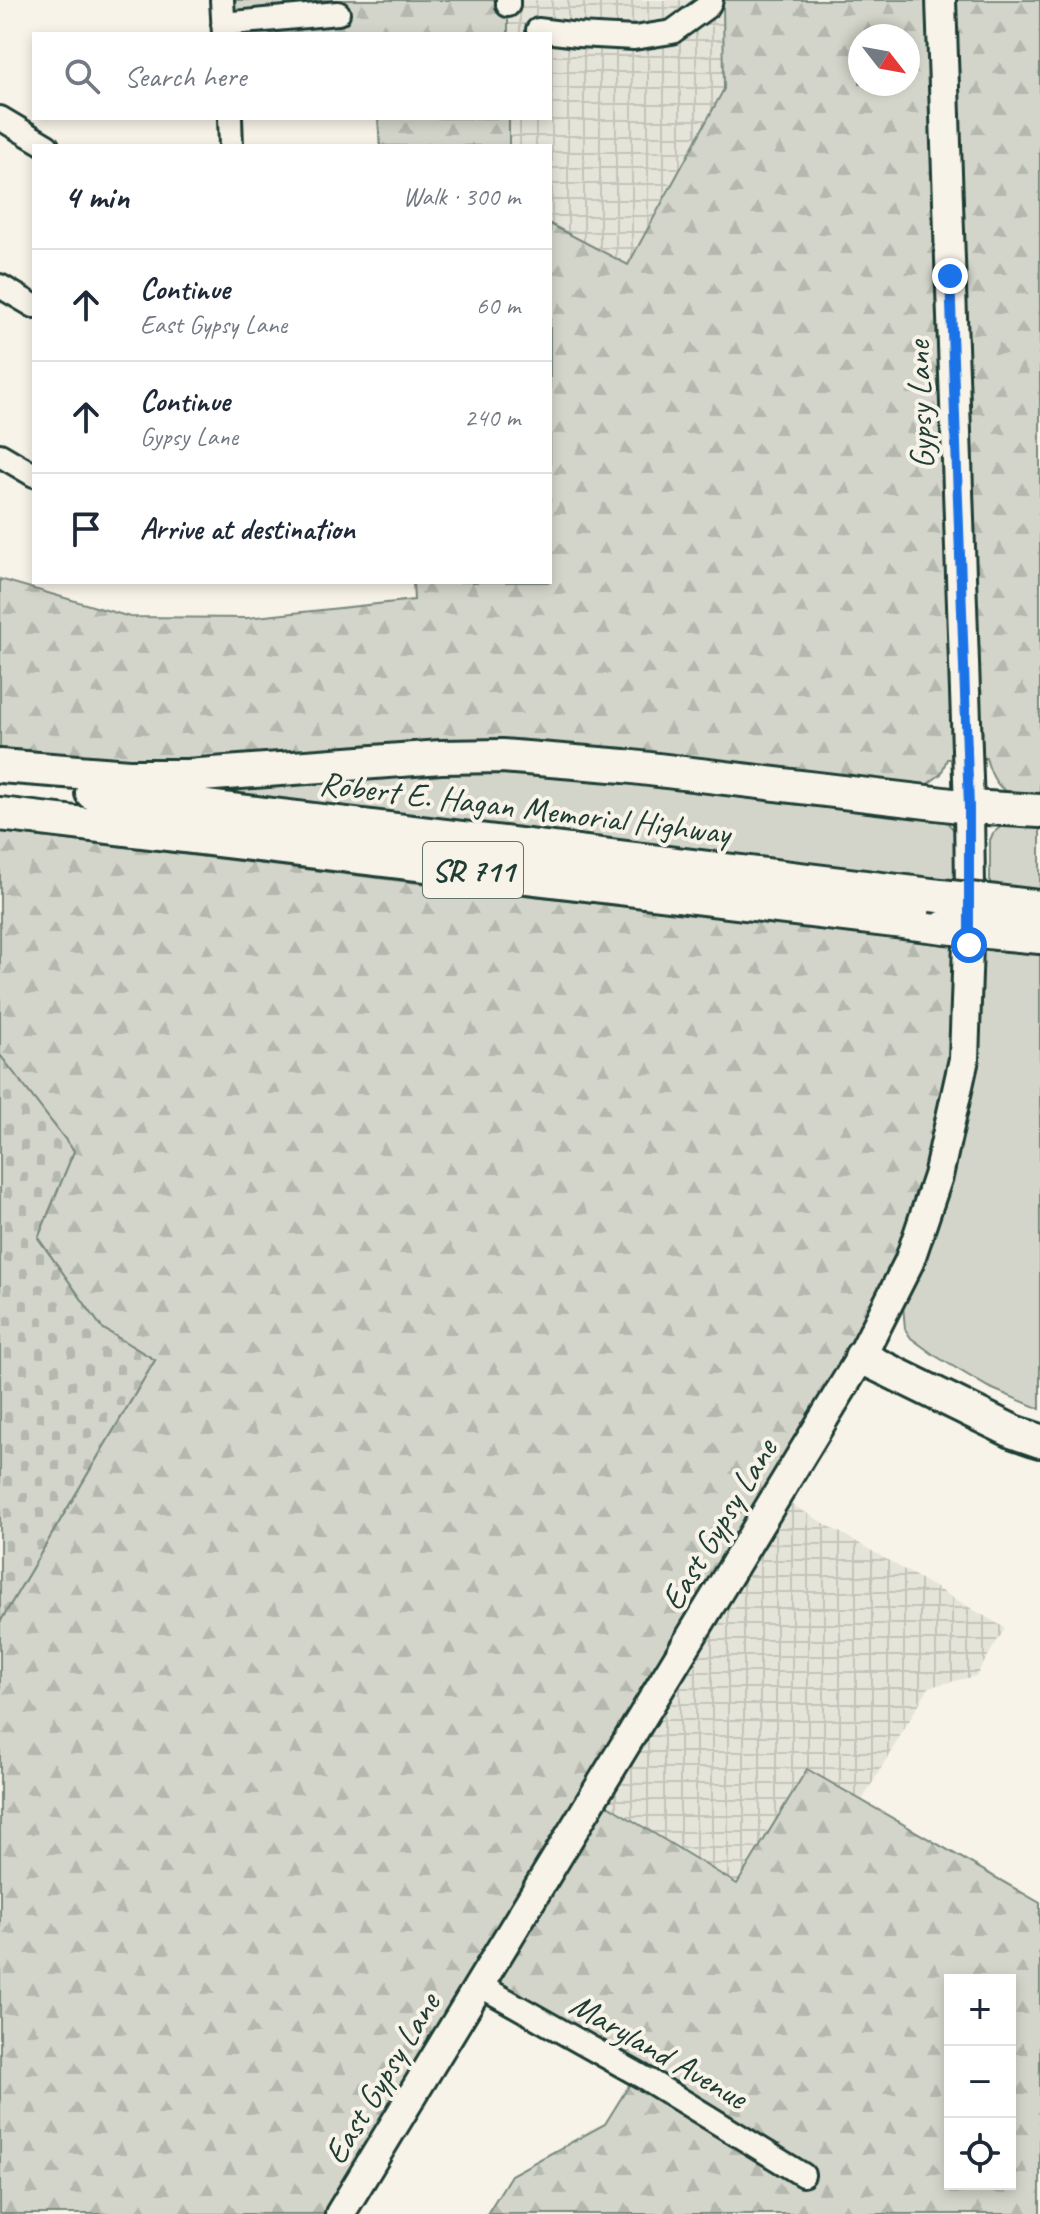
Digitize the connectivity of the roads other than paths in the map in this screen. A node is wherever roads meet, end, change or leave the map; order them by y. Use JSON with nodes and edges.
{"nodes":[{"id":1,"x":222,"y":0,"type":"edge"},
{"id":2,"x":711,"y":0,"type":"edge"},
{"id":3,"x":941,"y":0,"type":"edge"},
{"id":4,"x":338,"y":13,"type":"dead end"},
{"id":5,"x":224,"y":29,"type":"edge"},
{"id":6,"x":538,"y":30,"type":"dead end"},
{"id":7,"x":0,"y":118,"type":"edge"},
{"id":8,"x":230,"y":120,"type":"edge"},
{"id":9,"x":44,"y":144,"type":"edge"},
{"id":10,"x":231,"y":144,"type":"edge"},
{"id":11,"x":0,"y":286,"type":"edge"},
{"id":12,"x":32,"y":305,"type":"edge"},
{"id":13,"x":0,"y":455,"type":"edge"},
{"id":14,"x":32,"y":474,"type":"edge"},
{"id":15,"x":0,"y":766,"type":"edge"},
{"id":16,"x":0,"y":782,"type":"edge"},
{"id":17,"x":969,"y":807,"type":"junction"},
{"id":18,"x":1040,"y":811,"type":"edge"},
{"id":19,"x":0,"y":814,"type":"edge"},
{"id":20,"x":1040,"y":907,"type":"edge"},
{"id":21,"x":997,"y":917,"type":"junction"},
{"id":22,"x":1040,"y":937,"type":"edge"},
{"id":23,"x":866,"y":1349,"type":"junction"},
{"id":24,"x":1040,"y":1426,"type":"edge"},
{"id":25,"x":1040,"y":1441,"type":"edge"},
{"id":26,"x":479,"y":1985,"type":"junction"},
{"id":27,"x":803,"y":2175,"type":"dead end"},
{"id":28,"x":340,"y":2214,"type":"edge"}],
"edges":[{"from":1,"to":5,"type":"street"},
{"from":2,"to":6,"type":"street"},
{"from":3,"to":17,"type":"main road","name":"Gypsy Lane"},
{"from":4,"to":5,"type":"street"},
{"from":7,"to":9,"type":"street"},
{"from":8,"to":10,"type":"street"},
{"from":11,"to":12,"type":"street"},
{"from":13,"to":14,"type":"street"},
{"from":15,"to":17,"type":"highway"},
{"from":16,"to":21,"type":"highway","name":"Robert E. Hagan Memorial Highway","number":"SR 711","bridge":true},
{"from":17,"to":18,"type":"highway"},
{"from":17,"to":23,"type":"main road","name":"East Gypsy Lane"},
{"from":19,"to":21,"type":"highway","name":"Robert E. Hagan Memorial Highway","number":"SR 711","bridge":true},
{"from":20,"to":21,"type":"highway","name":"Robert E. Hagan Memorial Highway","number":"SR 711"},
{"from":21,"to":22,"type":"highway","name":"Robert E. Hagan Memorial Highway","number":"SR 711"},
{"from":23,"to":24,"type":"highway"},
{"from":23,"to":25,"type":"highway"},
{"from":23,"to":26,"type":"main road","name":"East Gypsy Lane"},
{"from":26,"to":27,"type":"street","name":"Maryland Avenue"},
{"from":26,"to":28,"type":"main road","name":"East Gypsy Lane"}]}
